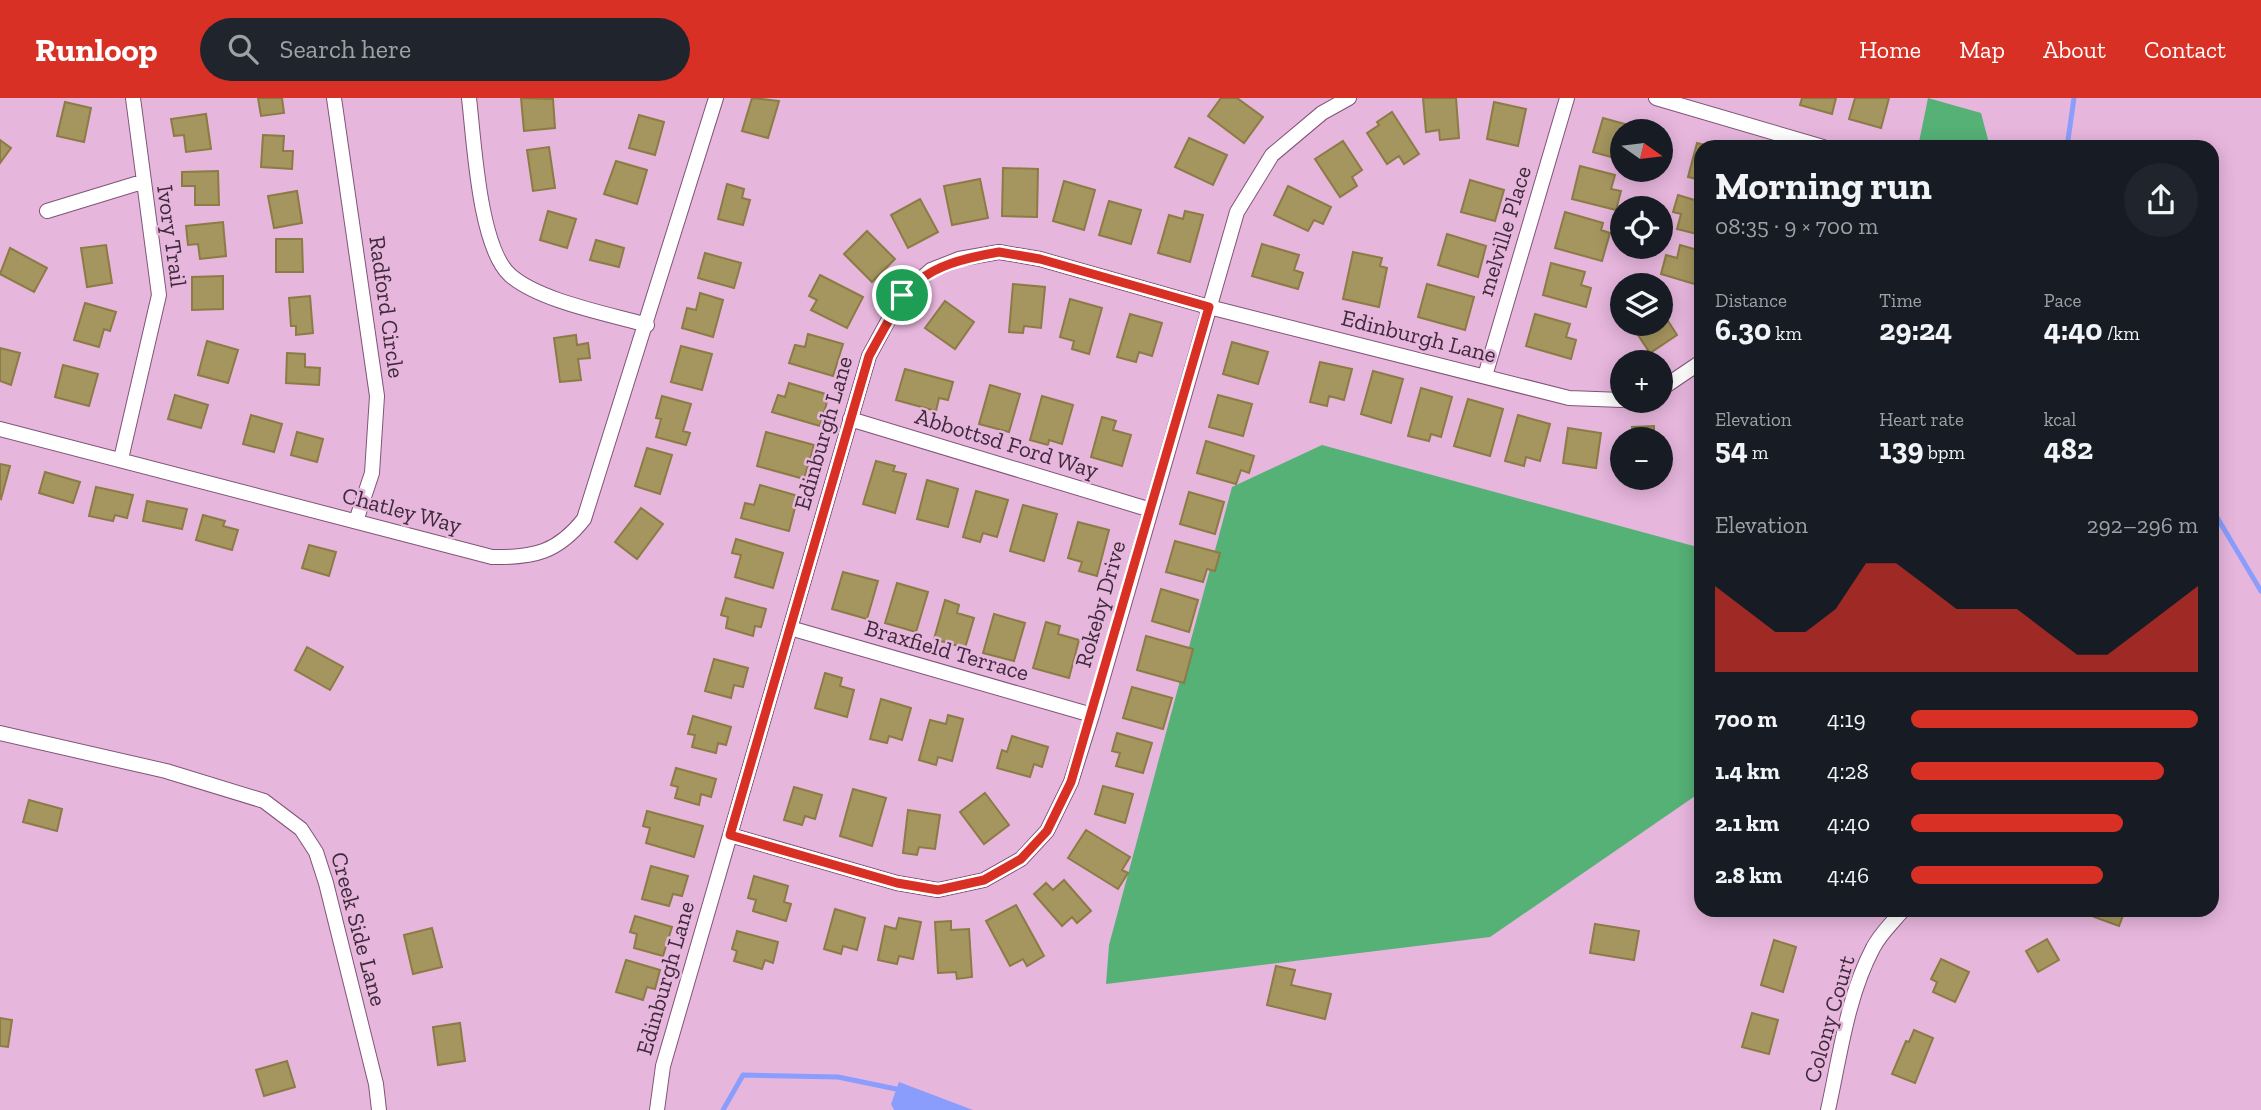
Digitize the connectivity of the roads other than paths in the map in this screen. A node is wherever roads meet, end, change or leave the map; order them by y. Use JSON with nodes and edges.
{"nodes":[{"id":1,"x":133,"y":98,"type":"edge"},
{"id":2,"x":334,"y":98,"type":"edge"},
{"id":3,"x":469,"y":98,"type":"edge"},
{"id":4,"x":716,"y":98,"type":"edge"},
{"id":5,"x":1349,"y":98,"type":"edge"},
{"id":6,"x":1567,"y":98,"type":"edge"},
{"id":7,"x":1656,"y":98,"type":"edge"},
{"id":8,"x":1778,"y":140,"type":"edge"},
{"id":9,"x":142,"y":182,"type":"junction"},
{"id":10,"x":47,"y":211,"type":"dead end"},
{"id":11,"x":1209,"y":307,"type":"junction"},
{"id":12,"x":647,"y":325,"type":"junction"},
{"id":13,"x":1694,"y":367,"type":"edge"},
{"id":14,"x":1485,"y":376,"type":"junction"},
{"id":15,"x":1673,"y":381,"type":"edge"},
{"id":16,"x":1610,"y":400,"type":"edge"},
{"id":17,"x":850,"y":419,"type":"junction"},
{"id":18,"x":0,"y":429,"type":"edge"},
{"id":19,"x":121,"y":459,"type":"junction"},
{"id":20,"x":1151,"y":510,"type":"junction"},
{"id":21,"x":355,"y":521,"type":"junction"},
{"id":22,"x":790,"y":628,"type":"junction"},
{"id":23,"x":1092,"y":715,"type":"junction"},
{"id":24,"x":0,"y":733,"type":"edge"},
{"id":25,"x":730,"y":835,"type":"junction"},
{"id":26,"x":1897,"y":917,"type":"edge"},
{"id":27,"x":379,"y":1110,"type":"edge"},
{"id":28,"x":657,"y":1110,"type":"edge"},
{"id":29,"x":1828,"y":1110,"type":"edge"}],
"edges":[{"from":1,"to":9,"type":"street","name":"Ivory Trail"},
{"from":2,"to":21,"type":"street","name":"Radford Circle"},
{"from":3,"to":12,"type":"street"},
{"from":4,"to":12,"type":"street","name":"Chatley Way"},
{"from":5,"to":11,"type":"street","name":"Rokeby Drive"},
{"from":6,"to":14,"type":"street","name":"melville Place"},
{"from":7,"to":8,"type":"street"},
{"from":9,"to":10,"type":"street"},
{"from":9,"to":19,"type":"street","name":"Ivory Trail"},
{"from":11,"to":14,"type":"street","name":"Edinburgh Lane"},
{"from":11,"to":17,"type":"street","name":"Edinburgh Lane"},
{"from":11,"to":20,"type":"street","name":"Rokeby Drive"},
{"from":12,"to":21,"type":"street","name":"Chatley Way"},
{"from":13,"to":15,"type":"street"},
{"from":14,"to":16,"type":"street","name":"Edinburgh Lane"},
{"from":17,"to":20,"type":"street","name":"Abbottsd Ford Way"},
{"from":17,"to":22,"type":"street","name":"Edinburgh Lane"},
{"from":18,"to":19,"type":"street","name":"Chatley Way"},
{"from":19,"to":21,"type":"street","name":"Chatley Way"},
{"from":20,"to":23,"type":"street","name":"Rokeby Drive"},
{"from":22,"to":23,"type":"street","name":"Braxfield Terrace"},
{"from":22,"to":25,"type":"street","name":"Edinburgh Lane"},
{"from":23,"to":25,"type":"street","name":"Rokeby Drive"},
{"from":24,"to":27,"type":"street","name":"Creek Side Lane"},
{"from":25,"to":28,"type":"street","name":"Edinburgh Lane"},
{"from":26,"to":29,"type":"street","name":"Colony Court"}]}
